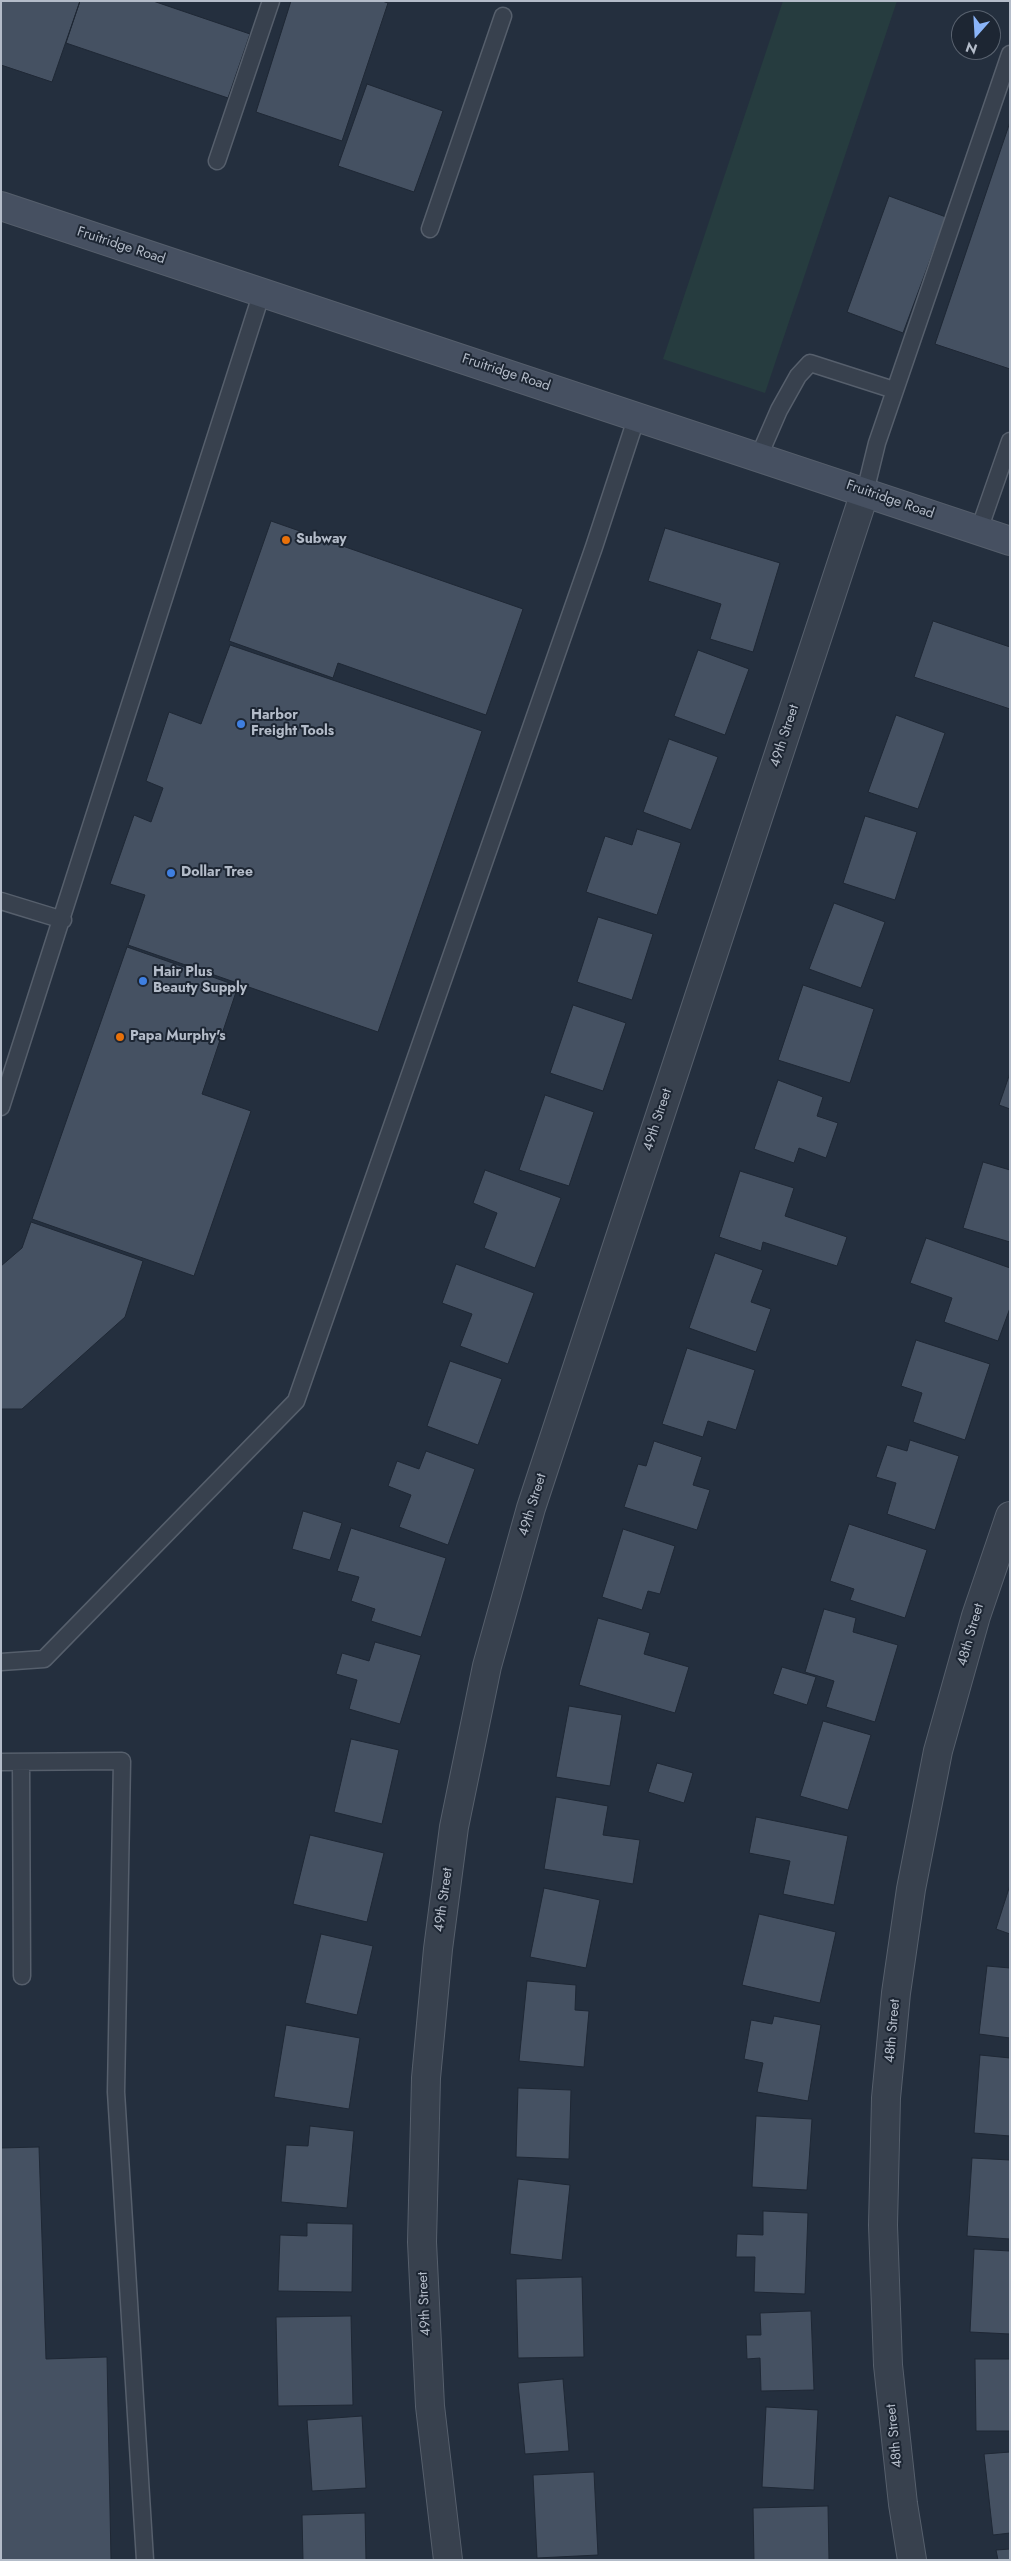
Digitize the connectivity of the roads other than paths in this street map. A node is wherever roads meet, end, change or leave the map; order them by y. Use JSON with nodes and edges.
{"nodes":[{"id":1,"x":271,"y":1,"type":"edge"},
{"id":2,"x":503,"y":16,"type":"dead end"},
{"id":3,"x":1010,"y":54,"type":"edge"},
{"id":4,"x":217,"y":161,"type":"dead end"},
{"id":5,"x":1,"y":206,"type":"edge"},
{"id":6,"x":430,"y":229,"type":"dead end"},
{"id":7,"x":262,"y":292,"type":"junction"},
{"id":8,"x":894,"y":390,"type":"junction"},
{"id":9,"x":637,"y":416,"type":"junction"},
{"id":10,"x":1010,"y":441,"type":"edge"},
{"id":11,"x":759,"y":456,"type":"junction"},
{"id":12,"x":865,"y":492,"type":"junction"},
{"id":13,"x":979,"y":530,"type":"junction"},
{"id":14,"x":1010,"y":541,"type":"edge"},
{"id":15,"x":1,"y":901,"type":"edge"},
{"id":16,"x":63,"y":920,"type":"junction"},
{"id":17,"x":1,"y":1107,"type":"edge"},
{"id":18,"x":1010,"y":1516,"type":"edge"},
{"id":19,"x":1,"y":1662,"type":"edge"},
{"id":20,"x":1,"y":1762,"type":"edge"},
{"id":21,"x":21,"y":1762,"type":"junction"},
{"id":22,"x":22,"y":1976,"type":"dead end"},
{"id":23,"x":145,"y":2560,"type":"edge"},
{"id":24,"x":448,"y":2560,"type":"edge"},
{"id":25,"x":912,"y":2560,"type":"edge"}],
"edges":[{"from":1,"to":4,"type":"lane"},
{"from":2,"to":6,"type":"lane"},
{"from":3,"to":8,"type":"lane"},
{"from":5,"to":7,"type":"main road","name":"Fruitridge Road"},
{"from":7,"to":9,"type":"main road","name":"Fruitridge Road"},
{"from":7,"to":16,"type":"lane"},
{"from":8,"to":11,"type":"lane"},
{"from":8,"to":12,"type":"lane"},
{"from":9,"to":11,"type":"main road","name":"Fruitridge Road"},
{"from":9,"to":19,"type":"lane"},
{"from":10,"to":13,"type":"lane"},
{"from":11,"to":12,"type":"main road","name":"Fruitridge Road"},
{"from":12,"to":13,"type":"main road","name":"Fruitridge Road"},
{"from":12,"to":24,"type":"street","name":"49th Street"},
{"from":13,"to":14,"type":"main road","name":"Fruitridge Road"},
{"from":15,"to":16,"type":"lane"},
{"from":16,"to":17,"type":"lane"},
{"from":18,"to":25,"type":"street","name":"48th Street"},
{"from":20,"to":21,"type":"lane"},
{"from":21,"to":22,"type":"lane"},
{"from":21,"to":23,"type":"lane"}]}
